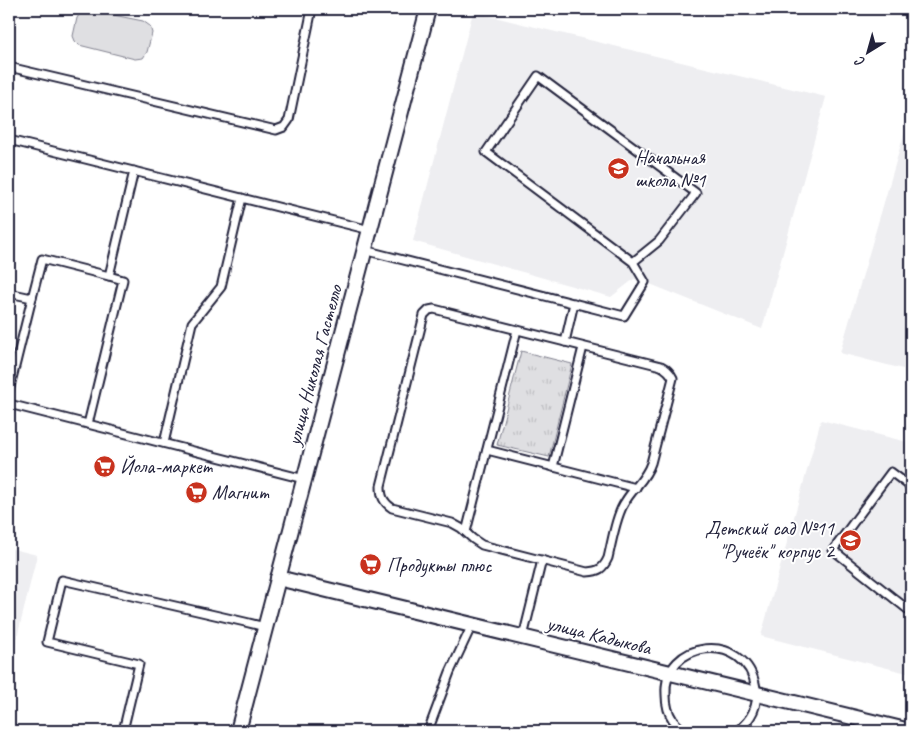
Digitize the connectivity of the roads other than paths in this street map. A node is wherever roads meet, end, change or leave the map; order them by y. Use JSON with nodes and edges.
{"nodes":[{"id":1,"x":312,"y":9,"type":"edge"},
{"id":2,"x":428,"y":9,"type":"edge"},
{"id":3,"x":9,"y":68,"type":"edge"},
{"id":4,"x":9,"y":140,"type":"edge"},
{"id":5,"x":134,"y":171,"type":"junction"},
{"id":6,"x":242,"y":198,"type":"junction"},
{"id":7,"x":370,"y":230,"type":"junction"},
{"id":8,"x":364,"y":250,"type":"junction"},
{"id":9,"x":633,"y":262,"type":"junction"},
{"id":10,"x":109,"y":276,"type":"junction"},
{"id":11,"x":9,"y":292,"type":"edge"},
{"id":12,"x":32,"y":298,"type":"junction"},
{"id":13,"x":574,"y":303,"type":"junction"},
{"id":14,"x":517,"y":330,"type":"junction"},
{"id":15,"x":565,"y":342,"type":"junction"},
{"id":16,"x":583,"y":347,"type":"junction"},
{"id":17,"x":9,"y":391,"type":"edge"},
{"id":18,"x":9,"y":404,"type":"edge"},
{"id":19,"x":88,"y":424,"type":"junction"},
{"id":20,"x":164,"y":443,"type":"junction"},
{"id":21,"x":487,"y":450,"type":"junction"},
{"id":22,"x":553,"y":467,"type":"junction"},
{"id":23,"x":304,"y":479,"type":"junction"},
{"id":24,"x":911,"y":487,"type":"edge"},
{"id":25,"x":636,"y":488,"type":"junction"},
{"id":26,"x":466,"y":532,"type":"junction"},
{"id":27,"x":542,"y":560,"type":"junction"},
{"id":28,"x":278,"y":578,"type":"junction"},
{"id":29,"x":911,"y":612,"type":"edge"},
{"id":30,"x":472,"y":625,"type":"junction"},
{"id":31,"x":265,"y":627,"type":"junction"},
{"id":32,"x":523,"y":637,"type":"junction"},
{"id":33,"x":670,"y":673,"type":"junction"},
{"id":34,"x":758,"y":694,"type":"junction"},
{"id":35,"x":123,"y":731,"type":"edge"},
{"id":36,"x":238,"y":731,"type":"edge"},
{"id":37,"x":428,"y":731,"type":"edge"},
{"id":38,"x":684,"y":731,"type":"edge"},
{"id":39,"x":737,"y":731,"type":"edge"},
{"id":40,"x":910,"y":731,"type":"edge"}],
"edges":[{"from":1,"to":3,"type":"lane"},
{"from":2,"to":7,"type":"street","name":"улица Николая Гастелло"},
{"from":4,"to":5,"type":"lane"},
{"from":5,"to":6,"type":"lane"},
{"from":5,"to":10,"type":"lane"},
{"from":6,"to":7,"type":"lane"},
{"from":6,"to":20,"type":"lane"},
{"from":7,"to":8,"type":"street","name":"улица Николая Гастелло"},
{"from":8,"to":13,"type":"lane"},
{"from":8,"to":23,"type":"street","name":"улица Николая Гастелло"},
{"from":9,"to":9,"type":"lane"},
{"from":9,"to":13,"type":"lane"},
{"from":10,"to":12,"type":"lane"},
{"from":10,"to":19,"type":"lane"},
{"from":11,"to":12,"type":"lane"},
{"from":12,"to":17,"type":"lane"},
{"from":13,"to":15,"type":"lane"},
{"from":14,"to":15,"type":"lane"},
{"from":14,"to":21,"type":"lane"},
{"from":14,"to":26,"type":"lane"},
{"from":15,"to":16,"type":"lane"},
{"from":16,"to":22,"type":"lane"},
{"from":16,"to":25,"type":"lane"},
{"from":18,"to":19,"type":"lane"},
{"from":19,"to":20,"type":"lane"},
{"from":20,"to":23,"type":"lane"},
{"from":21,"to":22,"type":"lane"},
{"from":21,"to":26,"type":"lane"},
{"from":22,"to":25,"type":"lane"},
{"from":23,"to":28,"type":"street","name":"улица Николая Гастелло"},
{"from":24,"to":29,"type":"lane"},
{"from":25,"to":27,"type":"lane"},
{"from":26,"to":27,"type":"lane"},
{"from":27,"to":32,"type":"lane"},
{"from":28,"to":30,"type":"street","name":"улица Кадыкова"},
{"from":28,"to":31,"type":"street","name":"улица Николая Гастелло"},
{"from":30,"to":32,"type":"street","name":"улица Кадыкова"},
{"from":30,"to":37,"type":"lane"},
{"from":31,"to":35,"type":"lane"},
{"from":31,"to":36,"type":"street","name":"улица Николая Гастелло"},
{"from":32,"to":33,"type":"street","name":"улица Кадыкова"},
{"from":33,"to":34,"type":"street","name":"улица Кадыкова"},
{"from":33,"to":34,"type":"lane"},
{"from":33,"to":38,"type":"lane"},
{"from":34,"to":39,"type":"lane"},
{"from":34,"to":40,"type":"street","name":"улица Кадыкова"}]}
